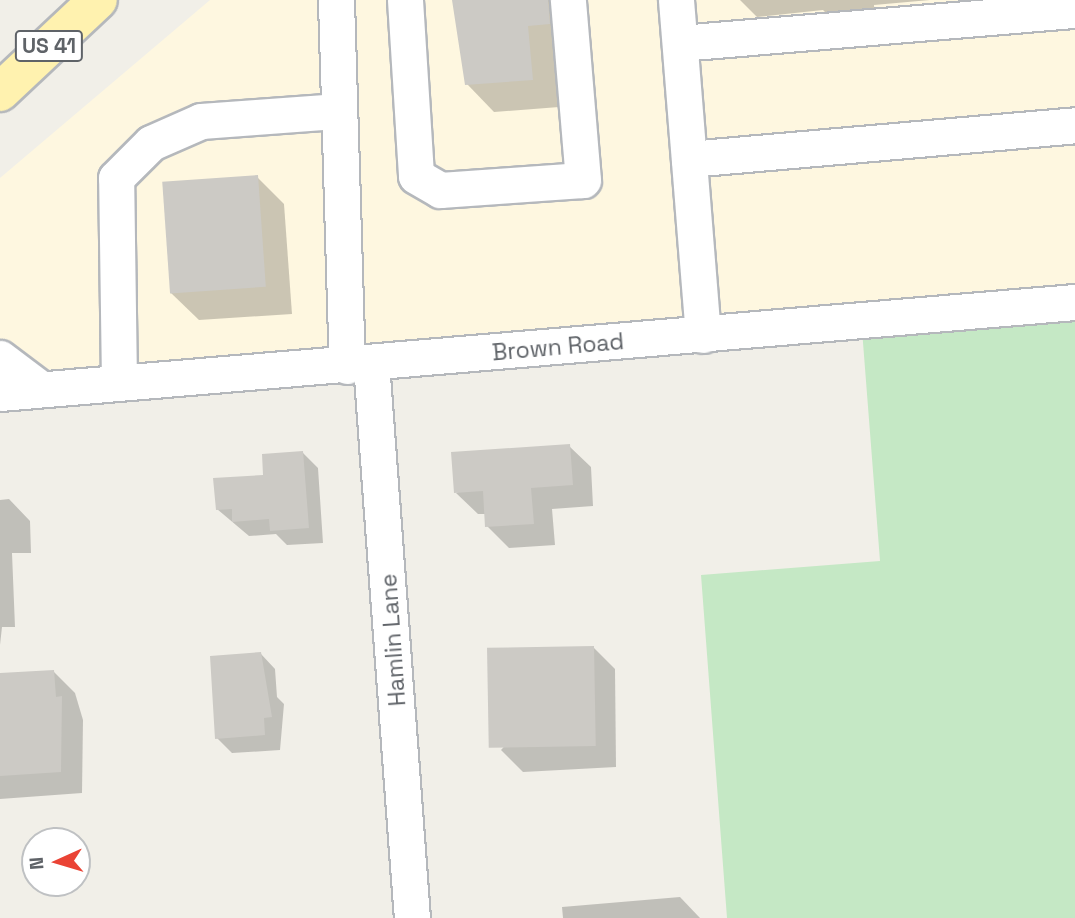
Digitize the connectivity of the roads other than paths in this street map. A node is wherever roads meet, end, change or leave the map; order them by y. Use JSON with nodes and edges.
{"nodes":[{"id":1,"x":98,"y":0,"type":"edge"},
{"id":2,"x":336,"y":0,"type":"edge"},
{"id":3,"x":405,"y":0,"type":"edge"},
{"id":4,"x":568,"y":0,"type":"edge"},
{"id":5,"x":676,"y":0,"type":"edge"},
{"id":6,"x":1075,"y":10,"type":"edge"},
{"id":7,"x":680,"y":43,"type":"junction"},
{"id":8,"x":0,"y":92,"type":"edge"},
{"id":9,"x":336,"y":111,"type":"junction"},
{"id":10,"x":1075,"y":125,"type":"edge"},
{"id":11,"x":689,"y":159,"type":"junction"},
{"id":12,"x":1075,"y":302,"type":"edge"},
{"id":13,"x":703,"y":335,"type":"junction"},
{"id":14,"x":0,"y":358,"type":"edge"},
{"id":15,"x":359,"y":364,"type":"junction"},
{"id":16,"x":120,"y":383,"type":"junction"},
{"id":17,"x":41,"y":389,"type":"junction"},
{"id":18,"x":0,"y":393,"type":"edge"},
{"id":19,"x":412,"y":918,"type":"edge"}],
"edges":[{"from":1,"to":8,"type":"main road","number":"US 41"},
{"from":2,"to":9,"type":"street","name":"Hamlin Lane"},
{"from":3,"to":4,"type":"street"},
{"from":5,"to":7,"type":"street"},
{"from":6,"to":7,"type":"street"},
{"from":7,"to":11,"type":"street"},
{"from":9,"to":15,"type":"street","name":"Hamlin Lane"},
{"from":9,"to":16,"type":"street"},
{"from":10,"to":11,"type":"street"},
{"from":11,"to":13,"type":"street"},
{"from":12,"to":13,"type":"street","name":"Brown Road"},
{"from":13,"to":15,"type":"street","name":"Brown Road"},
{"from":14,"to":17,"type":"street"},
{"from":15,"to":16,"type":"street","name":"Brown Road"},
{"from":15,"to":19,"type":"street","name":"Hamlin Lane"},
{"from":16,"to":17,"type":"street","name":"Brown Road"},
{"from":17,"to":18,"type":"street","name":"Brown Road"}]}
